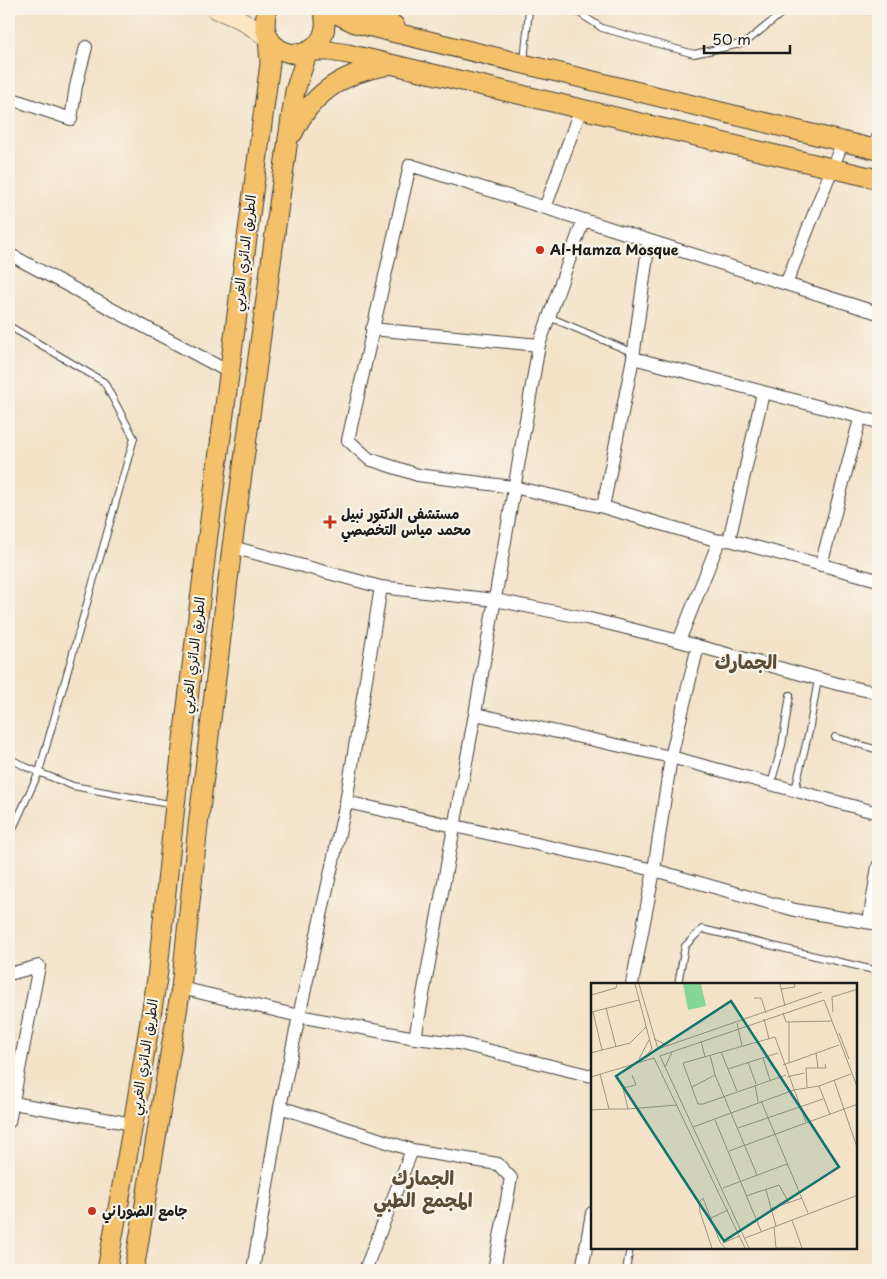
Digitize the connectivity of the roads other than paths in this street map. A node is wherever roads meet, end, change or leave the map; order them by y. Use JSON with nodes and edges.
{"nodes":[{"id":1,"x":215,"y":9,"type":"edge"},
{"id":2,"x":268,"y":9,"type":"edge"},
{"id":3,"x":322,"y":9,"type":"edge"},
{"id":4,"x":327,"y":9,"type":"edge"},
{"id":5,"x":369,"y":9,"type":"edge"},
{"id":6,"x":529,"y":9,"type":"edge"},
{"id":7,"x":573,"y":9,"type":"edge"},
{"id":8,"x":787,"y":9,"type":"edge"},
{"id":9,"x":413,"y":37,"type":"junction"},
{"id":10,"x":268,"y":38,"type":"junction"},
{"id":11,"x":86,"y":48,"type":"dead end"},
{"id":12,"x":308,"y":51,"type":"junction"},
{"id":13,"x":393,"y":64,"type":"junction"},
{"id":14,"x":524,"y":64,"type":"junction"},
{"id":15,"x":9,"y":98,"type":"edge"},
{"id":16,"x":581,"y":108,"type":"junction"},
{"id":17,"x":878,"y":130,"type":"edge"},
{"id":18,"x":843,"y":141,"type":"junction"},
{"id":19,"x":287,"y":146,"type":"junction"},
{"id":20,"x":874,"y":149,"type":"edge"},
{"id":21,"x":832,"y":168,"type":"junction"},
{"id":22,"x":878,"y":179,"type":"edge"},
{"id":23,"x":546,"y":208,"type":"junction"},
{"id":24,"x":583,"y":222,"type":"junction"},
{"id":25,"x":649,"y":241,"type":"junction"},
{"id":26,"x":9,"y":254,"type":"edge"},
{"id":27,"x":786,"y":284,"type":"junction"},
{"id":28,"x":878,"y":314,"type":"edge"},
{"id":29,"x":549,"y":317,"type":"junction"},
{"id":30,"x":9,"y":326,"type":"edge"},
{"id":31,"x":372,"y":329,"type":"junction"},
{"id":32,"x":539,"y":345,"type":"junction"},
{"id":33,"x":633,"y":356,"type":"junction"},
{"id":34,"x":229,"y":372,"type":"junction"},
{"id":35,"x":763,"y":393,"type":"junction"},
{"id":36,"x":860,"y":419,"type":"junction"},
{"id":37,"x":878,"y":422,"type":"edge"},
{"id":38,"x":513,"y":487,"type":"junction"},
{"id":39,"x":603,"y":507,"type":"junction"},
{"id":40,"x":724,"y":540,"type":"junction"},
{"id":41,"x":206,"y":543,"type":"junction"},
{"id":42,"x":232,"y":548,"type":"junction"},
{"id":43,"x":821,"y":565,"type":"junction"},
{"id":44,"x":878,"y":580,"type":"edge"},
{"id":45,"x":381,"y":587,"type":"junction"},
{"id":46,"x":495,"y":600,"type":"junction"},
{"id":47,"x":679,"y":641,"type":"junction"},
{"id":48,"x":698,"y":646,"type":"junction"},
{"id":49,"x":818,"y":679,"type":"junction"},
{"id":50,"x":878,"y":693,"type":"edge"},
{"id":51,"x":790,"y":695,"type":"dead end"},
{"id":52,"x":475,"y":714,"type":"junction"},
{"id":53,"x":835,"y":737,"type":"dead end"},
{"id":54,"x":878,"y":750,"type":"edge"},
{"id":55,"x":671,"y":757,"type":"junction"},
{"id":56,"x":9,"y":758,"type":"edge"},
{"id":57,"x":39,"y":772,"type":"junction"},
{"id":58,"x":771,"y":784,"type":"junction"},
{"id":59,"x":795,"y":790,"type":"junction"},
{"id":60,"x":346,"y":802,"type":"junction"},
{"id":61,"x":175,"y":805,"type":"junction"},
{"id":62,"x":878,"y":813,"type":"edge"},
{"id":63,"x":454,"y":825,"type":"junction"},
{"id":64,"x":9,"y":837,"type":"edge"},
{"id":65,"x":878,"y":866,"type":"edge"},
{"id":66,"x":654,"y":870,"type":"junction"},
{"id":67,"x":874,"y":923,"type":"edge"},
{"id":68,"x":878,"y":971,"type":"edge"},
{"id":69,"x":9,"y":974,"type":"edge"},
{"id":70,"x":157,"y":979,"type":"junction"},
{"id":71,"x":632,"y":983,"type":"edge"},
{"id":72,"x":678,"y":983,"type":"edge"},
{"id":73,"x":181,"y":988,"type":"junction"},
{"id":74,"x":299,"y":1016,"type":"junction"},
{"id":75,"x":415,"y":1038,"type":"junction"},
{"id":76,"x":591,"y":1076,"type":"edge"},
{"id":77,"x":13,"y":1103,"type":"junction"},
{"id":78,"x":280,"y":1107,"type":"junction"},
{"id":79,"x":9,"y":1122,"type":"edge"},
{"id":80,"x":133,"y":1124,"type":"junction"},
{"id":81,"x":412,"y":1150,"type":"junction"},
{"id":82,"x":591,"y":1219,"type":"edge"},
{"id":83,"x":630,"y":1249,"type":"edge"},
{"id":84,"x":369,"y":1269,"type":"edge"},
{"id":85,"x":107,"y":1270,"type":"edge"},
{"id":86,"x":134,"y":1270,"type":"edge"},
{"id":87,"x":253,"y":1270,"type":"edge"},
{"id":88,"x":494,"y":1270,"type":"edge"},
{"id":89,"x":582,"y":1270,"type":"edge"},
{"id":90,"x":626,"y":1270,"type":"edge"}],
"edges":[{"from":1,"to":10,"type":"main road"},
{"from":2,"to":10,"type":"main road","name":"الطريق الدائري الغربي"},
{"from":3,"to":12,"type":"main road"},
{"from":4,"to":9,"type":"main road"},
{"from":5,"to":9,"type":"main road"},
{"from":6,"to":14,"type":"lane"},
{"from":7,"to":8,"type":"lane"},
{"from":9,"to":14,"type":"main road"},
{"from":10,"to":12,"type":"main road"},
{"from":10,"to":34,"type":"main road","name":"الطريق الدائري الغربي"},
{"from":11,"to":15,"type":"street"},
{"from":12,"to":13,"type":"main road"},
{"from":12,"to":19,"type":"main road","name":"الطريق الدائري الغربي"},
{"from":13,"to":16,"type":"main road"},
{"from":13,"to":19,"type":"main road"},
{"from":14,"to":18,"type":"main road"},
{"from":16,"to":21,"type":"main road"},
{"from":16,"to":23,"type":"street"},
{"from":17,"to":20,"type":"lane"},
{"from":18,"to":20,"type":"main road"},
{"from":18,"to":21,"type":"street"},
{"from":19,"to":42,"type":"main road","name":"الطريق الدائري الغربي"},
{"from":21,"to":22,"type":"main road"},
{"from":21,"to":27,"type":"street"},
{"from":23,"to":24,"type":"street"},
{"from":23,"to":31,"type":"street"},
{"from":24,"to":25,"type":"street"},
{"from":24,"to":29,"type":"street"},
{"from":25,"to":27,"type":"street"},
{"from":25,"to":33,"type":"street"},
{"from":26,"to":34,"type":"street"},
{"from":27,"to":28,"type":"street"},
{"from":29,"to":32,"type":"street"},
{"from":29,"to":33,"type":"lane"},
{"from":30,"to":57,"type":"lane"},
{"from":31,"to":32,"type":"street"},
{"from":31,"to":38,"type":"street"},
{"from":32,"to":38,"type":"street"},
{"from":33,"to":35,"type":"street"},
{"from":33,"to":39,"type":"street"},
{"from":34,"to":41,"type":"main road","name":"الطريق الدائري الغربي"},
{"from":35,"to":36,"type":"street"},
{"from":35,"to":40,"type":"street"},
{"from":36,"to":37,"type":"street"},
{"from":36,"to":43,"type":"street"},
{"from":38,"to":39,"type":"street"},
{"from":38,"to":46,"type":"street"},
{"from":39,"to":40,"type":"street"},
{"from":40,"to":43,"type":"street"},
{"from":40,"to":47,"type":"street"},
{"from":41,"to":42,"type":"main road"},
{"from":41,"to":61,"type":"main road","name":"الطريق الدائري الغربي"},
{"from":42,"to":45,"type":"street"},
{"from":42,"to":73,"type":"main road","name":"الطريق الدائري الغربي"},
{"from":43,"to":44,"type":"street"},
{"from":45,"to":46,"type":"street"},
{"from":45,"to":60,"type":"street"},
{"from":46,"to":47,"type":"street"},
{"from":46,"to":52,"type":"street"},
{"from":47,"to":48,"type":"street"},
{"from":48,"to":49,"type":"street"},
{"from":48,"to":55,"type":"street"},
{"from":49,"to":50,"type":"street"},
{"from":49,"to":59,"type":"lane"},
{"from":51,"to":58,"type":"lane"},
{"from":52,"to":55,"type":"street"},
{"from":52,"to":63,"type":"street"},
{"from":53,"to":54,"type":"lane"},
{"from":55,"to":58,"type":"street"},
{"from":55,"to":66,"type":"street"},
{"from":56,"to":57,"type":"lane"},
{"from":57,"to":61,"type":"lane"},
{"from":57,"to":64,"type":"lane"},
{"from":58,"to":59,"type":"street"},
{"from":59,"to":62,"type":"street"},
{"from":60,"to":63,"type":"street"},
{"from":60,"to":74,"type":"street"},
{"from":61,"to":70,"type":"main road","name":"الطريق الدائري الغربي"},
{"from":63,"to":66,"type":"street"},
{"from":63,"to":75,"type":"street"},
{"from":65,"to":67,"type":"street"},
{"from":66,"to":67,"type":"street"},
{"from":66,"to":71,"type":"street"},
{"from":68,"to":72,"type":"lane"},
{"from":69,"to":77,"type":"street"},
{"from":70,"to":73,"type":"main road"},
{"from":70,"to":80,"type":"main road","name":"الطريق الدائري الغربي"},
{"from":73,"to":74,"type":"street"},
{"from":73,"to":86,"type":"main road","name":"الطريق الدائري الغربي"},
{"from":74,"to":75,"type":"street"},
{"from":74,"to":78,"type":"street"},
{"from":75,"to":76,"type":"street"},
{"from":77,"to":79,"type":"street"},
{"from":77,"to":80,"type":"street"},
{"from":78,"to":81,"type":"street"},
{"from":78,"to":87,"type":"street"},
{"from":80,"to":85,"type":"main road","name":"الطريق الدائري الغربي"},
{"from":81,"to":84,"type":"street"},
{"from":81,"to":88,"type":"street"},
{"from":82,"to":89,"type":"street"},
{"from":83,"to":90,"type":"lane"}]}
